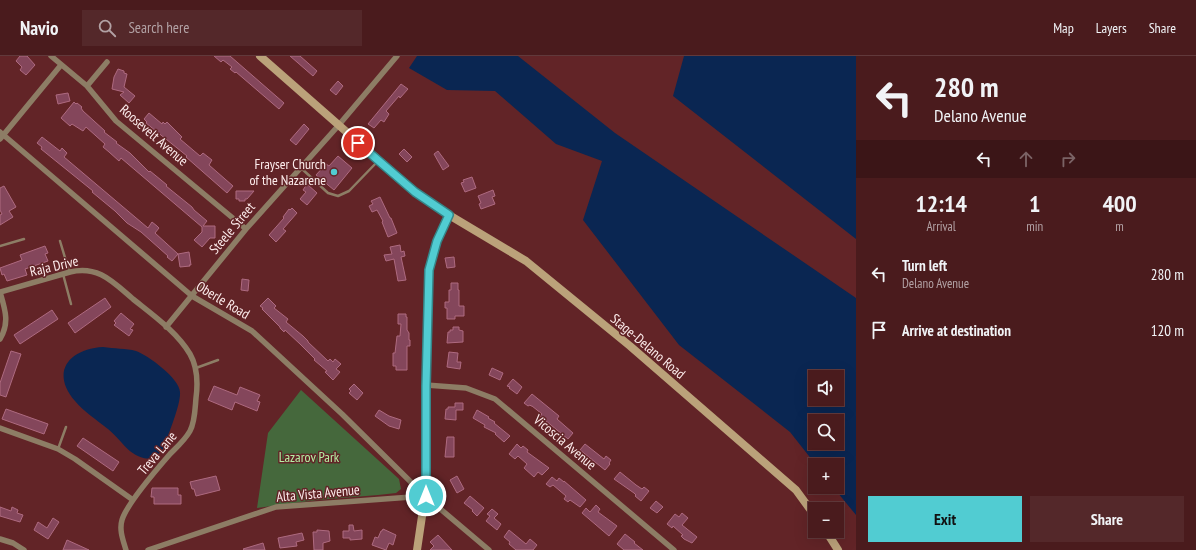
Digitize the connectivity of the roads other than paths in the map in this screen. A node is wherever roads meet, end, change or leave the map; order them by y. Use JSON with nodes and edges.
{"nodes":[{"id":1,"x":51,"y":56,"type":"edge"},
{"id":2,"x":260,"y":56,"type":"edge"},
{"id":3,"x":397,"y":56,"type":"edge"},
{"id":4,"x":107,"y":62,"type":"dead end"},
{"id":5,"x":61,"y":65,"type":"junction"},
{"id":6,"x":87,"y":86,"type":"junction"},
{"id":7,"x":338,"y":126,"type":"junction"},
{"id":8,"x":1,"y":136,"type":"edge"},
{"id":9,"x":378,"y":160,"type":"junction"},
{"id":10,"x":301,"y":168,"type":"junction"},
{"id":11,"x":449,"y":215,"type":"junction"},
{"id":12,"x":246,"y":229,"type":"junction"},
{"id":13,"x":24,"y":239,"type":"dead end"},
{"id":14,"x":60,"y":241,"type":"dead end"},
{"id":15,"x":0,"y":246,"type":"edge"},
{"id":16,"x":70,"y":272,"type":"junction"},
{"id":17,"x":63,"y":274,"type":"junction"},
{"id":18,"x":0,"y":292,"type":"edge"},
{"id":19,"x":192,"y":296,"type":"junction"},
{"id":20,"x":71,"y":304,"type":"dead end"},
{"id":21,"x":2,"y":307,"type":"edge"},
{"id":22,"x":166,"y":327,"type":"junction"},
{"id":23,"x":0,"y":339,"type":"edge"},
{"id":24,"x":218,"y":360,"type":"dead end"},
{"id":25,"x":196,"y":368,"type":"junction"},
{"id":26,"x":426,"y":386,"type":"junction"},
{"id":27,"x":66,"y":427,"type":"dead end"},
{"id":28,"x":0,"y":428,"type":"edge"},
{"id":29,"x":58,"y":449,"type":"junction"},
{"id":30,"x":426,"y":496,"type":"junction"},
{"id":31,"x":133,"y":500,"type":"junction"},
{"id":32,"x":808,"y":506,"type":"edge"},
{"id":33,"x":830,"y":538,"type":"edge"},
{"id":34,"x":0,"y":539,"type":"edge"},
{"id":35,"x":24,"y":550,"type":"edge"},
{"id":36,"x":126,"y":550,"type":"edge"},
{"id":37,"x":148,"y":550,"type":"edge"},
{"id":38,"x":417,"y":550,"type":"edge"},
{"id":39,"x":489,"y":550,"type":"edge"},
{"id":40,"x":674,"y":550,"type":"edge"},
{"id":41,"x":838,"y":550,"type":"edge"}],
"edges":[{"from":1,"to":5,"type":"street","name":"Roosevelt Avenue"},
{"from":2,"to":7,"type":"main road","name":"Stage-Delano Road"},
{"from":3,"to":7,"type":"street","name":"Steele Street"},
{"from":4,"to":6,"type":"street"},
{"from":5,"to":6,"type":"street","name":"Roosevelt Avenue"},
{"from":5,"to":8,"type":"street"},
{"from":6,"to":12,"type":"street","name":"Roosevelt Avenue"},
{"from":7,"to":9,"type":"main road","name":"Stage-Delano Road"},
{"from":7,"to":10,"type":"street","name":"Steele Street"},
{"from":8,"to":19,"type":"street","name":"Oberle Road"},
{"from":9,"to":10,"type":"lane"},
{"from":9,"to":11,"type":"main road","name":"Stage-Delano Road"},
{"from":10,"to":12,"type":"street","name":"Steele Street"},
{"from":11,"to":26,"type":"main road"},
{"from":11,"to":32,"type":"main road","name":"Stage-Delano Road"},
{"from":12,"to":19,"type":"street","name":"Steele Street"},
{"from":13,"to":15,"type":"lane"},
{"from":14,"to":16,"type":"lane"},
{"from":16,"to":17,"type":"street","name":"Raja Drive"},
{"from":16,"to":22,"type":"street","name":"Raja Drive"},
{"from":17,"to":18,"type":"street","name":"Raja Drive"},
{"from":17,"to":20,"type":"lane"},
{"from":18,"to":21,"type":"street"},
{"from":19,"to":22,"type":"street","name":"Steele Street"},
{"from":19,"to":30,"type":"street","name":"Oberle Road"},
{"from":21,"to":23,"type":"street"},
{"from":22,"to":25,"type":"street","name":"Treva Lane"},
{"from":24,"to":25,"type":"lane"},
{"from":25,"to":31,"type":"street","name":"Treva Lane"},
{"from":26,"to":30,"type":"main road"},
{"from":26,"to":40,"type":"street","name":"Vicoscia Avenue"},
{"from":27,"to":29,"type":"lane"},
{"from":28,"to":29,"type":"street"},
{"from":29,"to":31,"type":"street"},
{"from":30,"to":37,"type":"street","name":"Alta Vista Avenue"},
{"from":30,"to":38,"type":"main road"},
{"from":30,"to":39,"type":"street","name":"Oberle Road"},
{"from":31,"to":36,"type":"street","name":"Treva Lane"},
{"from":33,"to":41,"type":"main road"},
{"from":34,"to":35,"type":"street"}]}
